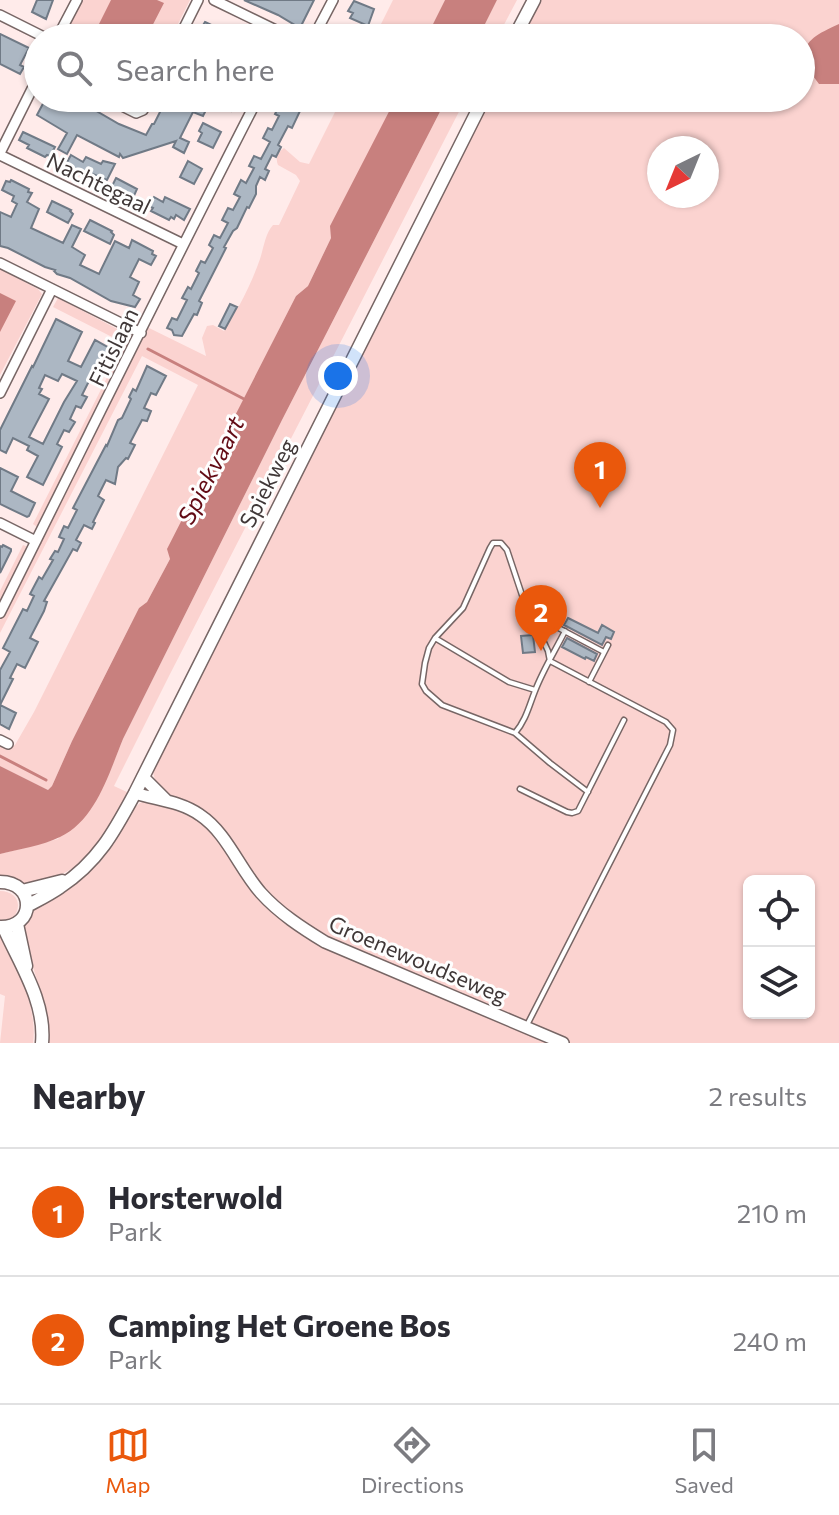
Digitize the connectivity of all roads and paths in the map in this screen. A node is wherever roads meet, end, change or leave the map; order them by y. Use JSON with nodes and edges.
{"nodes":[{"id":1,"x":77,"y":0,"type":"edge"},
{"id":2,"x":198,"y":0,"type":"edge"},
{"id":3,"x":214,"y":0,"type":"edge"},
{"id":4,"x":333,"y":0,"type":"edge"},
{"id":5,"x":534,"y":0,"type":"edge"},
{"id":6,"x":0,"y":15,"type":"edge"},
{"id":7,"x":64,"y":24,"type":"edge"},
{"id":8,"x":186,"y":24,"type":"edge"},
{"id":9,"x":262,"y":24,"type":"edge"},
{"id":10,"x":320,"y":24,"type":"edge"},
{"id":11,"x":521,"y":24,"type":"edge"},
{"id":12,"x":24,"y":27,"type":"edge"},
{"id":13,"x":24,"y":105,"type":"edge"},
{"id":14,"x":251,"y":112,"type":"edge"},
{"id":15,"x":477,"y":112,"type":"edge"},
{"id":16,"x":0,"y":154,"type":"edge"},
{"id":17,"x":183,"y":244,"type":"junction"},
{"id":18,"x":0,"y":263,"type":"edge"},
{"id":19,"x":52,"y":289,"type":"junction"},
{"id":20,"x":141,"y":333,"type":"junction"},
{"id":21,"x":0,"y":393,"type":"edge"},
{"id":22,"x":0,"y":523,"type":"edge"},
{"id":23,"x":36,"y":541,"type":"junction"},
{"id":24,"x":0,"y":613,"type":"edge"},
{"id":25,"x":531,"y":614,"type":"junction"},
{"id":26,"x":565,"y":631,"type":"junction"},
{"id":27,"x":435,"y":638,"type":"junction"},
{"id":28,"x":608,"y":645,"type":"dead end"},
{"id":29,"x":604,"y":652,"type":"junction"},
{"id":30,"x":550,"y":661,"type":"junction"},
{"id":31,"x":589,"y":682,"type":"junction"},
{"id":32,"x":535,"y":690,"type":"junction"},
{"id":33,"x":624,"y":720,"type":"dead end"},
{"id":34,"x":515,"y":733,"type":"junction"},
{"id":35,"x":143,"y":777,"type":"junction"},
{"id":36,"x":520,"y":789,"type":"dead end"},
{"id":37,"x":588,"y":792,"type":"junction"},
{"id":38,"x":135,"y":793,"type":"junction"},
{"id":39,"x":166,"y":800,"type":"junction"},
{"id":40,"x":73,"y":877,"type":"junction"},
{"id":41,"x":0,"y":882,"type":"edge"},
{"id":42,"x":22,"y":891,"type":"junction"},
{"id":43,"x":27,"y":906,"type":"junction"},
{"id":44,"x":7,"y":926,"type":"edge"},
{"id":45,"x":526,"y":1027,"type":"junction"},
{"id":46,"x":42,"y":1043,"type":"edge"},
{"id":47,"x":563,"y":1043,"type":"edge"}],
"edges":[{"from":1,"to":7,"type":"street"},
{"from":2,"to":8,"type":"street"},
{"from":3,"to":9,"type":"street"},
{"from":4,"to":10,"type":"street"},
{"from":5,"to":11,"type":"main road"},
{"from":6,"to":12,"type":"street"},
{"from":13,"to":16,"type":"street"},
{"from":14,"to":17,"type":"street","name":"Fitislaan"},
{"from":15,"to":35,"type":"main road","name":"Spiekweg"},
{"from":16,"to":17,"type":"street","name":"Nachtegaal"},
{"from":17,"to":20,"type":"street","name":"Fitislaan"},
{"from":18,"to":19,"type":"street"},
{"from":19,"to":20,"type":"street"},
{"from":19,"to":21,"type":"street"},
{"from":20,"to":23,"type":"street","name":"Fitislaan"},
{"from":22,"to":23,"type":"street"},
{"from":23,"to":24,"type":"street","name":"Fitislaan"},
{"from":25,"to":26,"type":"lane"},
{"from":25,"to":27,"type":"lane"},
{"from":25,"to":30,"type":"lane"},
{"from":26,"to":29,"type":"lane"},
{"from":26,"to":30,"type":"lane"},
{"from":27,"to":32,"type":"lane"},
{"from":27,"to":34,"type":"lane"},
{"from":28,"to":29,"type":"lane"},
{"from":29,"to":31,"type":"lane"},
{"from":30,"to":31,"type":"lane"},
{"from":30,"to":32,"type":"lane"},
{"from":31,"to":45,"type":"lane"},
{"from":32,"to":34,"type":"lane"},
{"from":33,"to":37,"type":"lane"},
{"from":34,"to":37,"type":"lane"},
{"from":35,"to":38,"type":"main road","name":"Spiekweg"},
{"from":35,"to":39,"type":"street","name":"Groenewoudseweg"},
{"from":36,"to":37,"type":"lane"},
{"from":38,"to":39,"type":"street","name":"Groenewoudseweg"},
{"from":38,"to":40,"type":"main road","name":"Spiekweg"},
{"from":39,"to":45,"type":"street","name":"Groenewoudseweg"},
{"from":40,"to":42,"type":"main road","name":"Spiekweg"},
{"from":40,"to":43,"type":"main road","name":"Spiekweg"},
{"from":41,"to":42,"type":"main road"},
{"from":42,"to":43,"type":"main road"},
{"from":43,"to":44,"type":"main road"},
{"from":44,"to":46,"type":"main road"},
{"from":45,"to":47,"type":"street","name":"Groenewoudseweg"}]}
